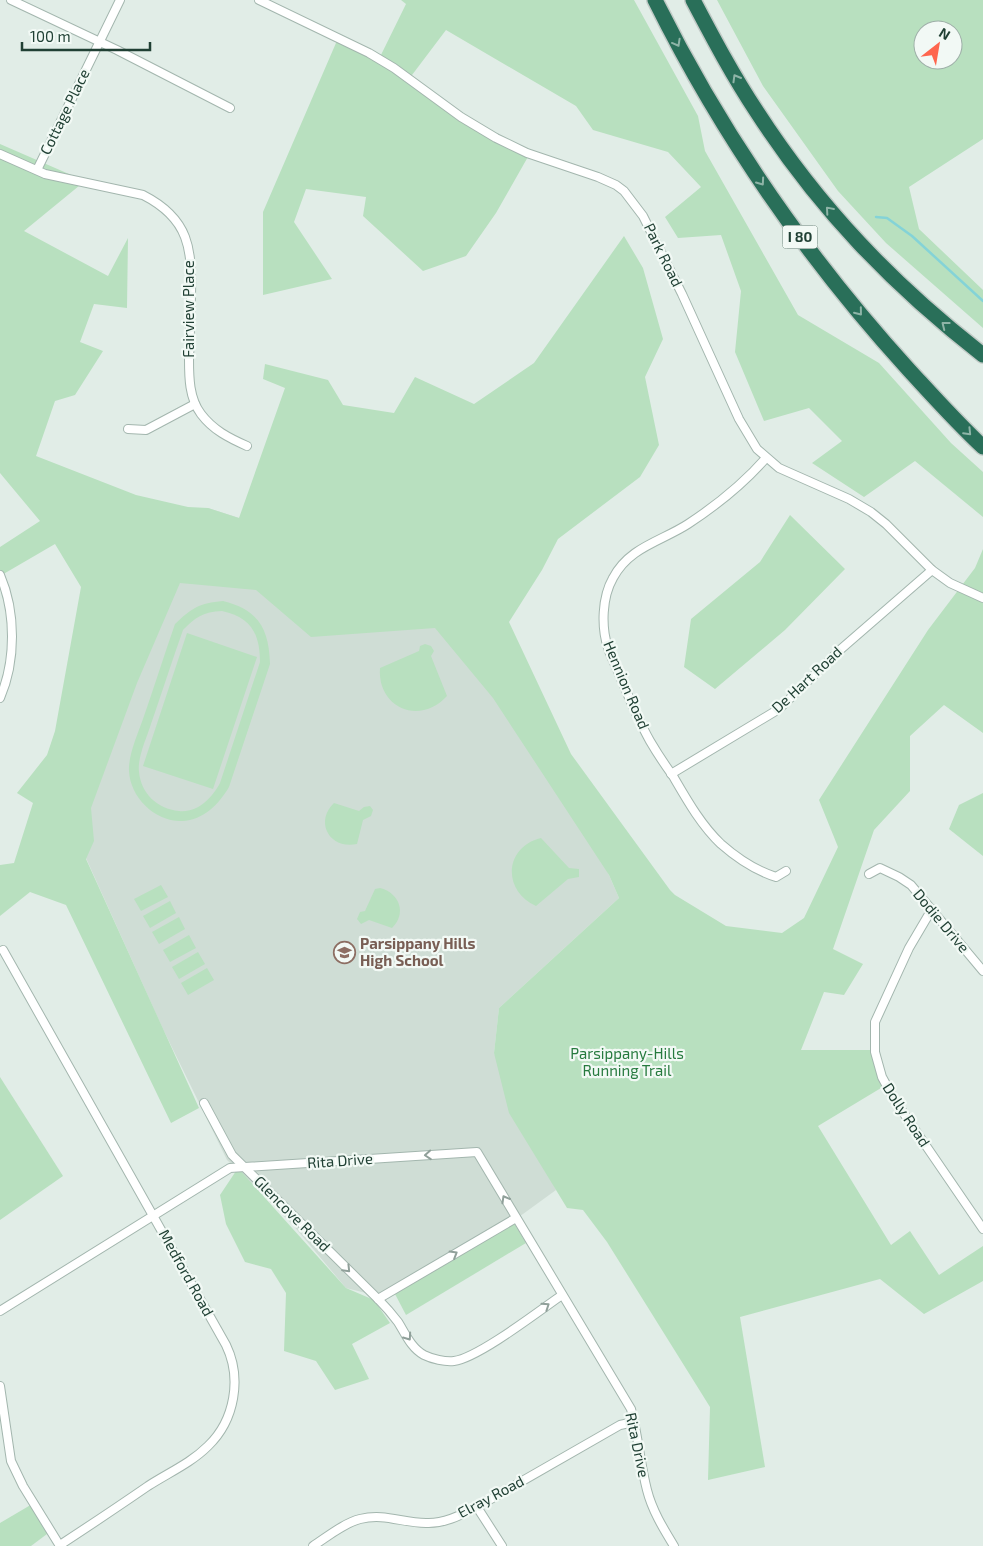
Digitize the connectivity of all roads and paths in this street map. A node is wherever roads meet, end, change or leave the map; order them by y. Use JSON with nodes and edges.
{"nodes":[{"id":1,"x":11,"y":0,"type":"edge"},
{"id":2,"x":120,"y":0,"type":"edge"},
{"id":3,"x":259,"y":0,"type":"edge"},
{"id":4,"x":654,"y":0,"type":"edge"},
{"id":5,"x":693,"y":0,"type":"edge"},
{"id":6,"x":99,"y":42,"type":"junction"},
{"id":7,"x":230,"y":108,"type":"dead end"},
{"id":8,"x":0,"y":154,"type":"edge"},
{"id":9,"x":37,"y":170,"type":"junction"},
{"id":10,"x":983,"y":355,"type":"edge"},
{"id":11,"x":195,"y":404,"type":"junction"},
{"id":12,"x":128,"y":429,"type":"dead end"},
{"id":13,"x":247,"y":446,"type":"dead end"},
{"id":14,"x":983,"y":447,"type":"edge"},
{"id":15,"x":766,"y":458,"type":"junction"},
{"id":16,"x":932,"y":570,"type":"junction"},
{"id":17,"x":0,"y":575,"type":"edge"},
{"id":18,"x":983,"y":598,"type":"edge"},
{"id":19,"x":0,"y":698,"type":"edge"},
{"id":20,"x":671,"y":774,"type":"junction"},
{"id":21,"x":786,"y":872,"type":"dead end"},
{"id":22,"x":868,"y":874,"type":"dead end"},
{"id":23,"x":932,"y":909,"type":"junction"},
{"id":24,"x":3,"y":950,"type":"dead end"},
{"id":25,"x":982,"y":967,"type":"edge"},
{"id":26,"x":204,"y":1103,"type":"dead end"},
{"id":27,"x":245,"y":1167,"type":"junction"},
{"id":28,"x":153,"y":1215,"type":"junction"},
{"id":29,"x":516,"y":1218,"type":"junction"},
{"id":30,"x":983,"y":1229,"type":"edge"},
{"id":31,"x":562,"y":1296,"type":"junction"},
{"id":32,"x":378,"y":1299,"type":"junction"},
{"id":33,"x":0,"y":1311,"type":"edge"},
{"id":34,"x":0,"y":1386,"type":"edge"},
{"id":35,"x":634,"y":1422,"type":"junction"},
{"id":36,"x":477,"y":1507,"type":"junction"},
{"id":37,"x":60,"y":1546,"type":"edge"},
{"id":38,"x":313,"y":1546,"type":"edge"},
{"id":39,"x":502,"y":1546,"type":"edge"},
{"id":40,"x":674,"y":1546,"type":"edge"}],
"edges":[{"from":1,"to":6,"type":"street"},
{"from":2,"to":6,"type":"street","name":"Cottage Place"},
{"from":3,"to":15,"type":"street","name":"Park Road"},
{"from":4,"to":14,"type":"highway","number":"I 80","one_way":true},
{"from":10,"to":5,"type":"highway","number":"I 80","one_way":true},
{"from":6,"to":7,"type":"street"},
{"from":6,"to":9,"type":"street","name":"Cottage Place"},
{"from":8,"to":9,"type":"street","name":"Fairview Place"},
{"from":9,"to":11,"type":"street","name":"Fairview Place"},
{"from":11,"to":12,"type":"street"},
{"from":11,"to":13,"type":"street","name":"Fairview Place"},
{"from":15,"to":16,"type":"street","name":"Park Road"},
{"from":15,"to":20,"type":"street","name":"Hennion Road"},
{"from":16,"to":18,"type":"street","name":"Park Road"},
{"from":16,"to":20,"type":"street","name":"De Hart Road"},
{"from":17,"to":19,"type":"street"},
{"from":20,"to":21,"type":"street","name":"Hennion Road"},
{"from":22,"to":23,"type":"street","name":"Dodie Drive"},
{"from":23,"to":25,"type":"street","name":"Dodie Drive"},
{"from":23,"to":30,"type":"street","name":"Dolly Road"},
{"from":24,"to":28,"type":"street","name":"Medford Road"},
{"from":26,"to":27,"type":"street"},
{"from":27,"to":28,"type":"street","name":"Glencove Road"},
{"from":29,"to":27,"type":"street","name":"Rita Drive","one_way":true},
{"from":27,"to":32,"type":"street","name":"Glencove Road","one_way":true},
{"from":28,"to":33,"type":"street","name":"Glencove Road"},
{"from":28,"to":37,"type":"street","name":"Medford Road"},
{"from":29,"to":31,"type":"street","name":"Rita Drive"},
{"from":32,"to":29,"type":"street","one_way":true},
{"from":32,"to":31,"type":"street","name":"Glencove Road","one_way":true},
{"from":31,"to":35,"type":"street","name":"Rita Drive"},
{"from":34,"to":37,"type":"street"},
{"from":35,"to":36,"type":"street","name":"Elray Road"},
{"from":35,"to":40,"type":"street","name":"Rita Drive"},
{"from":36,"to":38,"type":"street","name":"Elray Road"},
{"from":36,"to":39,"type":"street"}]}
